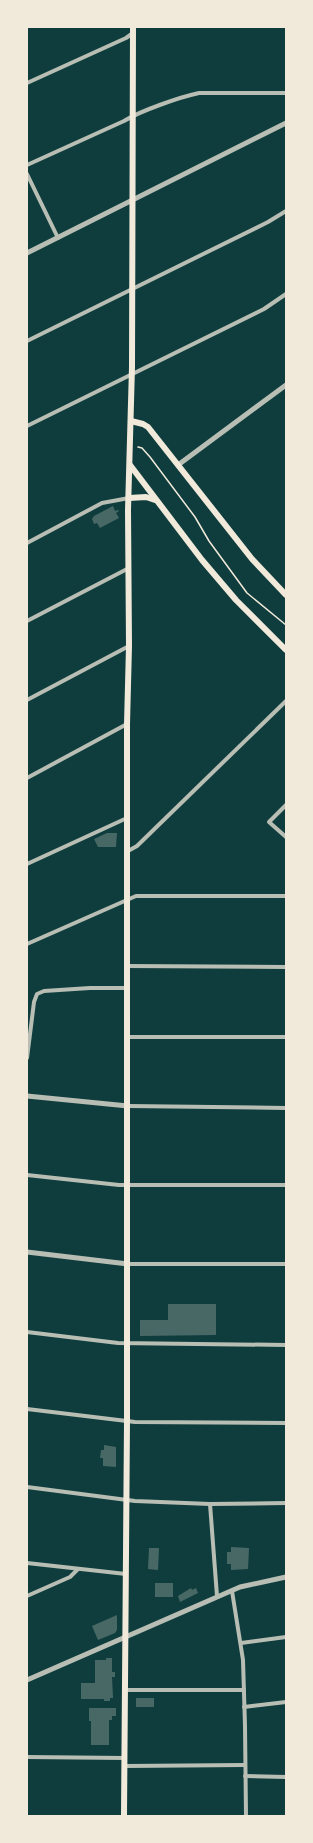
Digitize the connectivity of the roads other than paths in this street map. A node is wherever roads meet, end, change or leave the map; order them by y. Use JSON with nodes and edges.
{"nodes":[{"id":1,"x":133,"y":30,"type":"edge"},
{"id":2,"x":27,"y":83,"type":"edge"},
{"id":3,"x":286,"y":93,"type":"edge"},
{"id":4,"x":132,"y":116,"type":"junction"},
{"id":5,"x":286,"y":123,"type":"edge"},
{"id":6,"x":27,"y":165,"type":"edge"},
{"id":7,"x":27,"y":174,"type":"edge"},
{"id":8,"x":132,"y":202,"type":"junction"},
{"id":9,"x":286,"y":211,"type":"edge"},
{"id":10,"x":58,"y":238,"type":"junction"},
{"id":11,"x":27,"y":253,"type":"edge"},
{"id":12,"x":131,"y":290,"type":"junction"},
{"id":13,"x":286,"y":294,"type":"edge"},
{"id":14,"x":27,"y":341,"type":"edge"},
{"id":15,"x":132,"y":374,"type":"junction"},
{"id":16,"x":286,"y":385,"type":"edge"},
{"id":17,"x":131,"y":421,"type":"junction"},
{"id":18,"x":27,"y":426,"type":"edge"},
{"id":19,"x":130,"y":465,"type":"junction"},
{"id":20,"x":178,"y":465,"type":"junction"},
{"id":21,"x":128,"y":498,"type":"junction"},
{"id":22,"x":155,"y":500,"type":"junction"},
{"id":23,"x":27,"y":543,"type":"edge"},
{"id":24,"x":129,"y":568,"type":"junction"},
{"id":25,"x":286,"y":595,"type":"edge"},
{"id":26,"x":27,"y":621,"type":"edge"},
{"id":27,"x":129,"y":646,"type":"junction"},
{"id":28,"x":286,"y":650,"type":"edge"},
{"id":29,"x":27,"y":700,"type":"edge"},
{"id":30,"x":286,"y":701,"type":"edge"},
{"id":31,"x":127,"y":724,"type":"junction"},
{"id":32,"x":27,"y":778,"type":"edge"},
{"id":33,"x":286,"y":805,"type":"edge"},
{"id":34,"x":127,"y":818,"type":"junction"},
{"id":35,"x":286,"y":837,"type":"edge"},
{"id":36,"x":128,"y":851,"type":"junction"},
{"id":37,"x":27,"y":864,"type":"edge"},
{"id":38,"x":286,"y":896,"type":"edge"},
{"id":39,"x":128,"y":900,"type":"junction"},
{"id":40,"x":27,"y":944,"type":"edge"},
{"id":41,"x":126,"y":966,"type":"junction"},
{"id":42,"x":286,"y":967,"type":"edge"},
{"id":43,"x":127,"y":988,"type":"junction"},
{"id":44,"x":286,"y":1036,"type":"edge"},
{"id":45,"x":126,"y":1037,"type":"junction"},
{"id":46,"x":27,"y":1058,"type":"edge"},
{"id":47,"x":27,"y":1096,"type":"edge"},
{"id":48,"x":128,"y":1106,"type":"junction"},
{"id":49,"x":286,"y":1108,"type":"edge"},
{"id":50,"x":27,"y":1174,"type":"edge"},
{"id":51,"x":128,"y":1185,"type":"junction"},
{"id":52,"x":286,"y":1185,"type":"edge"},
{"id":53,"x":27,"y":1252,"type":"edge"},
{"id":54,"x":128,"y":1264,"type":"junction"},
{"id":55,"x":286,"y":1264,"type":"edge"},
{"id":56,"x":27,"y":1332,"type":"edge"},
{"id":57,"x":127,"y":1343,"type":"junction"},
{"id":58,"x":286,"y":1345,"type":"edge"},
{"id":59,"x":27,"y":1410,"type":"edge"},
{"id":60,"x":127,"y":1421,"type":"junction"},
{"id":61,"x":286,"y":1424,"type":"edge"},
{"id":62,"x":27,"y":1487,"type":"edge"},
{"id":63,"x":126,"y":1499,"type":"junction"},
{"id":64,"x":286,"y":1503,"type":"edge"},
{"id":65,"x":210,"y":1504,"type":"junction"},
{"id":66,"x":27,"y":1563,"type":"edge"},
{"id":67,"x":78,"y":1569,"type":"junction"},
{"id":68,"x":126,"y":1574,"type":"junction"},
{"id":69,"x":286,"y":1577,"type":"edge"},
{"id":70,"x":232,"y":1590,"type":"junction"},
{"id":71,"x":27,"y":1596,"type":"edge"},
{"id":72,"x":217,"y":1596,"type":"junction"},
{"id":73,"x":286,"y":1637,"type":"edge"},
{"id":74,"x":125,"y":1638,"type":"junction"},
{"id":75,"x":241,"y":1644,"type":"junction"},
{"id":76,"x":27,"y":1680,"type":"edge"},
{"id":77,"x":125,"y":1690,"type":"junction"},
{"id":78,"x":244,"y":1690,"type":"junction"},
{"id":79,"x":286,"y":1702,"type":"edge"},
{"id":80,"x":244,"y":1706,"type":"junction"},
{"id":81,"x":27,"y":1757,"type":"edge"},
{"id":82,"x":125,"y":1758,"type":"junction"},
{"id":83,"x":245,"y":1765,"type":"junction"},
{"id":84,"x":125,"y":1766,"type":"junction"},
{"id":85,"x":245,"y":1776,"type":"junction"},
{"id":86,"x":286,"y":1777,"type":"edge"},
{"id":87,"x":124,"y":1816,"type":"edge"},
{"id":88,"x":246,"y":1816,"type":"edge"}],
"edges":[{"from":1,"to":2,"type":"street"},
{"from":1,"to":4,"type":"main road"},
{"from":3,"to":4,"type":"street"},
{"from":4,"to":6,"type":"street"},
{"from":4,"to":8,"type":"main road"},
{"from":5,"to":8,"type":"street"},
{"from":7,"to":10,"type":"street"},
{"from":8,"to":10,"type":"street"},
{"from":8,"to":12,"type":"main road"},
{"from":9,"to":12,"type":"street"},
{"from":10,"to":11,"type":"street"},
{"from":12,"to":14,"type":"street"},
{"from":12,"to":15,"type":"main road"},
{"from":13,"to":15,"type":"street"},
{"from":15,"to":17,"type":"main road"},
{"from":15,"to":18,"type":"street"},
{"from":16,"to":20,"type":"street"},
{"from":17,"to":19,"type":"main road"},
{"from":17,"to":20,"type":"main road"},
{"from":19,"to":21,"type":"main road"},
{"from":19,"to":22,"type":"main road"},
{"from":20,"to":25,"type":"main road"},
{"from":21,"to":22,"type":"main road"},
{"from":21,"to":23,"type":"street"},
{"from":21,"to":24,"type":"main road"},
{"from":22,"to":28,"type":"main road"},
{"from":24,"to":26,"type":"street"},
{"from":24,"to":27,"type":"main road"},
{"from":27,"to":29,"type":"street"},
{"from":27,"to":31,"type":"main road"},
{"from":30,"to":36,"type":"street"},
{"from":31,"to":32,"type":"street"},
{"from":31,"to":34,"type":"main road"},
{"from":33,"to":35,"type":"street"},
{"from":34,"to":36,"type":"main road"},
{"from":34,"to":37,"type":"street"},
{"from":36,"to":39,"type":"main road"},
{"from":38,"to":39,"type":"street"},
{"from":39,"to":40,"type":"street"},
{"from":39,"to":41,"type":"main road"},
{"from":41,"to":42,"type":"street"},
{"from":41,"to":43,"type":"main road"},
{"from":43,"to":45,"type":"main road"},
{"from":43,"to":46,"type":"street"},
{"from":44,"to":45,"type":"street"},
{"from":45,"to":48,"type":"main road"},
{"from":47,"to":48,"type":"street"},
{"from":48,"to":49,"type":"street"},
{"from":48,"to":51,"type":"main road"},
{"from":50,"to":51,"type":"street"},
{"from":51,"to":52,"type":"street"},
{"from":51,"to":54,"type":"main road"},
{"from":53,"to":54,"type":"street"},
{"from":54,"to":55,"type":"street"},
{"from":54,"to":57,"type":"main road"},
{"from":56,"to":57,"type":"street"},
{"from":57,"to":58,"type":"street"},
{"from":57,"to":60,"type":"main road"},
{"from":59,"to":60,"type":"street"},
{"from":60,"to":61,"type":"street"},
{"from":60,"to":63,"type":"main road"},
{"from":62,"to":63,"type":"street"},
{"from":63,"to":65,"type":"street"},
{"from":63,"to":68,"type":"main road"},
{"from":64,"to":65,"type":"street"},
{"from":65,"to":72,"type":"street"},
{"from":66,"to":67,"type":"street"},
{"from":67,"to":68,"type":"street"},
{"from":67,"to":71,"type":"street"},
{"from":68,"to":74,"type":"main road"},
{"from":69,"to":70,"type":"street"},
{"from":70,"to":72,"type":"street"},
{"from":70,"to":75,"type":"street"},
{"from":72,"to":74,"type":"street"},
{"from":73,"to":75,"type":"street"},
{"from":74,"to":76,"type":"street"},
{"from":74,"to":77,"type":"main road"},
{"from":75,"to":78,"type":"street"},
{"from":77,"to":78,"type":"street"},
{"from":77,"to":82,"type":"main road"},
{"from":78,"to":80,"type":"street"},
{"from":79,"to":80,"type":"street"},
{"from":80,"to":83,"type":"street"},
{"from":81,"to":82,"type":"street"},
{"from":82,"to":84,"type":"main road"},
{"from":83,"to":84,"type":"street"},
{"from":83,"to":85,"type":"street"},
{"from":84,"to":87,"type":"main road"},
{"from":85,"to":86,"type":"street"},
{"from":85,"to":88,"type":"street"}]}
